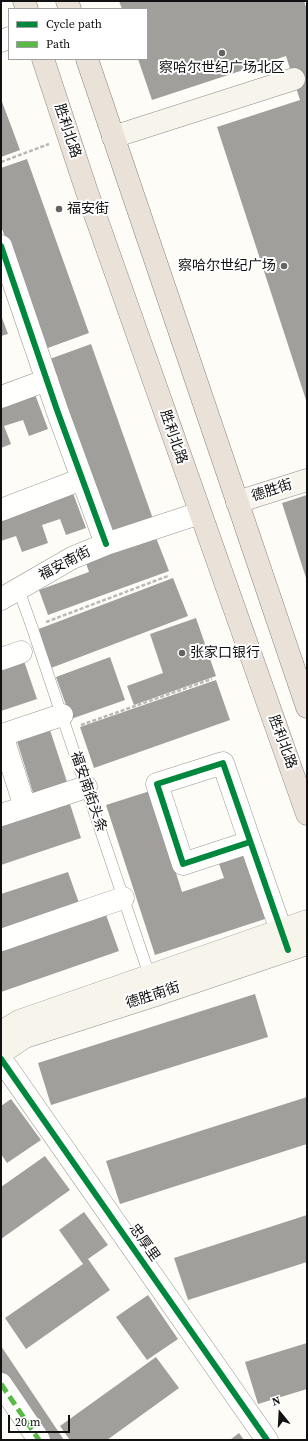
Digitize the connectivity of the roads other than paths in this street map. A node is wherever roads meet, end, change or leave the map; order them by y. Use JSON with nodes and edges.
{"nodes":[{"id":1,"x":43,"y":60,"type":"edge"},
{"id":2,"x":87,"y":60,"type":"edge"},
{"id":3,"x":294,"y":79,"type":"dead end"},
{"id":4,"x":113,"y":137,"type":"junction"},
{"id":5,"x":3,"y":260,"type":"edge"},
{"id":6,"x":47,"y":380,"type":"junction"},
{"id":7,"x":1,"y":397,"type":"edge"},
{"id":8,"x":82,"y":479,"type":"junction"},
{"id":9,"x":307,"y":480,"type":"edge"},
{"id":10,"x":237,"y":502,"type":"junction"},
{"id":11,"x":1,"y":510,"type":"edge"},
{"id":12,"x":200,"y":513,"type":"junction"},
{"id":13,"x":106,"y":544,"type":"junction"},
{"id":14,"x":10,"y":594,"type":"edge"},
{"id":15,"x":307,"y":707,"type":"edge"},
{"id":16,"x":64,"y":723,"type":"junction"},
{"id":17,"x":86,"y":787,"type":"junction"},
{"id":18,"x":25,"y":807,"type":"junction"},
{"id":19,"x":1,"y":814,"type":"edge"},
{"id":20,"x":307,"y":814,"type":"edge"},
{"id":21,"x":250,"y":842,"type":"junction"},
{"id":22,"x":123,"y":898,"type":"junction"},
{"id":23,"x":307,"y":921,"type":"edge"},
{"id":24,"x":1,"y":940,"type":"edge"},
{"id":25,"x":292,"y":942,"type":"edge"},
{"id":26,"x":153,"y":986,"type":"junction"},
{"id":27,"x":1,"y":1032,"type":"edge"},
{"id":28,"x":1,"y":1053,"type":"edge"},
{"id":29,"x":1,"y":1059,"type":"edge"},
{"id":30,"x":1,"y":1384,"type":"edge"},
{"id":31,"x":39,"y":1440,"type":"edge"},
{"id":32,"x":267,"y":1440,"type":"edge"}],
"edges":[{"from":1,"to":12,"type":"highway","name":"胜利北路"},
{"from":2,"to":4,"type":"highway"},
{"from":3,"to":4,"type":"main road"},
{"from":4,"to":10,"type":"highway"},
{"from":5,"to":6,"type":"street"},
{"from":6,"to":7,"type":"street"},
{"from":6,"to":8,"type":"street"},
{"from":8,"to":11,"type":"street"},
{"from":8,"to":13,"type":"street"},
{"from":9,"to":10,"type":"main road","name":"德胜街"},
{"from":10,"to":15,"type":"highway"},
{"from":12,"to":13,"type":"street","name":"福安南街"},
{"from":12,"to":20,"type":"highway","name":"胜利北路"},
{"from":13,"to":14,"type":"street","name":"福安南街"},
{"from":14,"to":16,"type":"lane","name":"福安南街头条"},
{"from":16,"to":17,"type":"lane","name":"福安南街头条"},
{"from":16,"to":18,"type":"street"},
{"from":17,"to":18,"type":"street"},
{"from":17,"to":22,"type":"lane","name":"福安南街头条"},
{"from":18,"to":19,"type":"street"},
{"from":21,"to":21,"type":"street"},
{"from":21,"to":25,"type":"street"},
{"from":22,"to":24,"type":"street"},
{"from":22,"to":26,"type":"lane","name":"福安南街头条"},
{"from":23,"to":25,"type":"main road","name":"德胜南街"},
{"from":25,"to":26,"type":"main road","name":"德胜南街"},
{"from":26,"to":27,"type":"main road","name":"德胜南街"},
{"from":26,"to":28,"type":"main road","name":"德胜南街"},
{"from":29,"to":32,"type":"street","name":"忠厚里"},
{"from":30,"to":31,"type":"street"}]}
